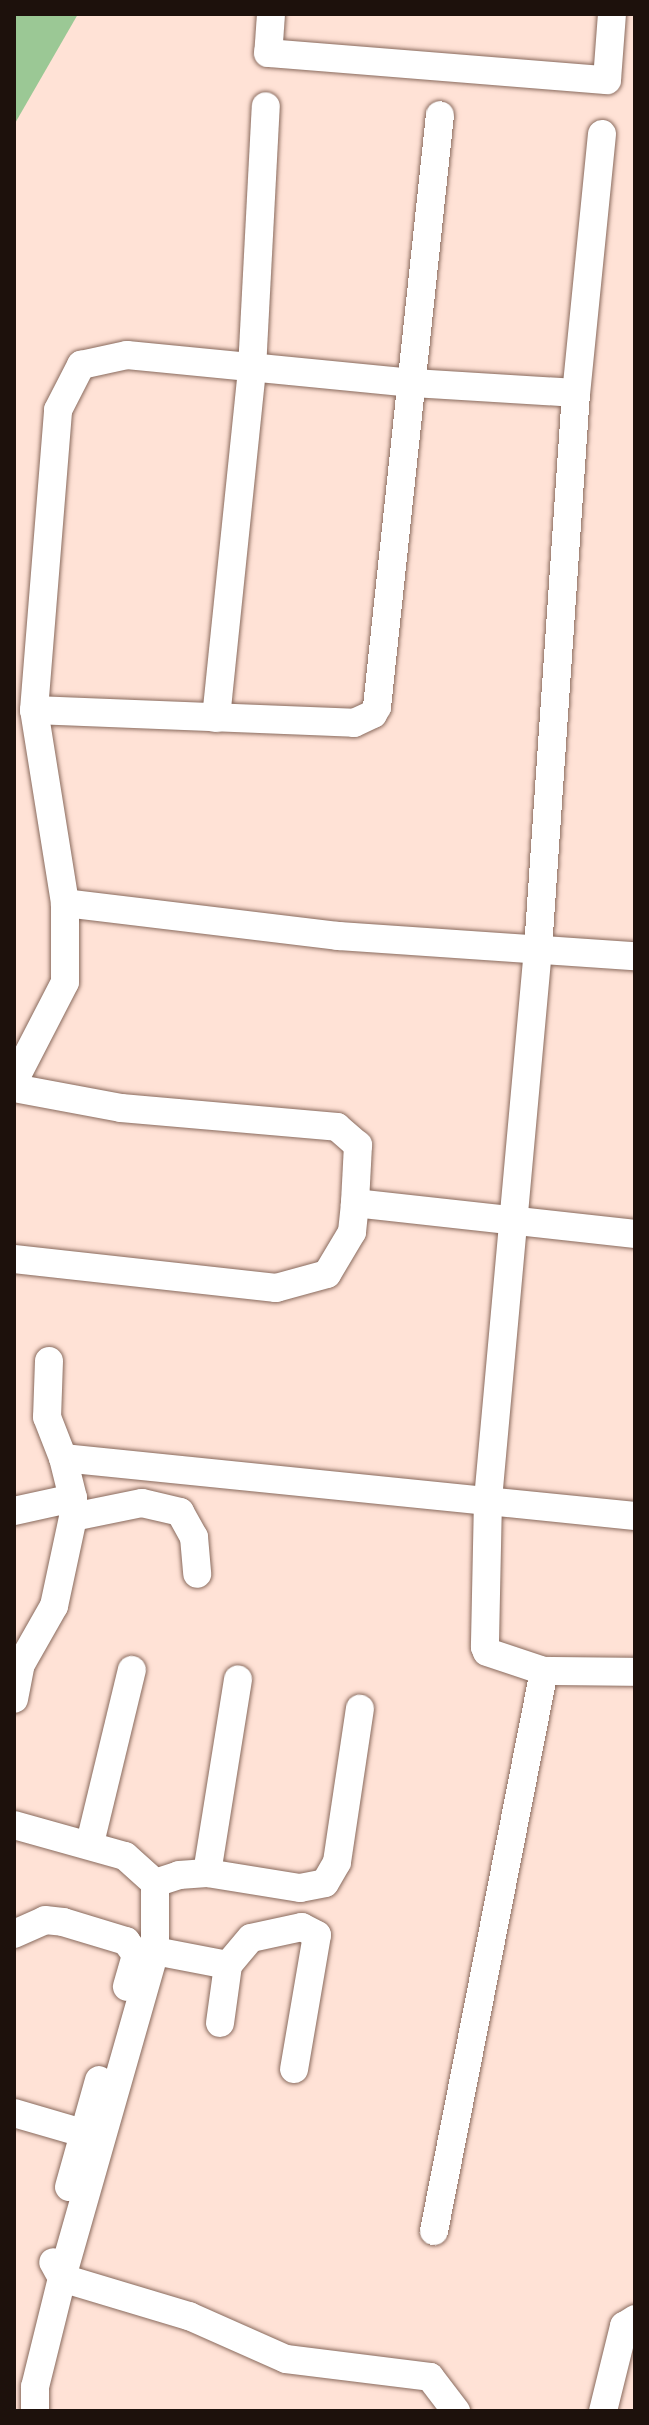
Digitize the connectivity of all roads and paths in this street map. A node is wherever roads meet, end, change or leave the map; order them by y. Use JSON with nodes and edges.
{"nodes":[{"id":1,"x":271,"y":14,"type":"edge"},
{"id":2,"x":612,"y":14,"type":"edge"},
{"id":3,"x":266,"y":106,"type":"dead end"},
{"id":4,"x":440,"y":115,"type":"dead end"},
{"id":5,"x":602,"y":134,"type":"dead end"},
{"id":6,"x":252,"y":369,"type":"junction"},
{"id":7,"x":413,"y":383,"type":"junction"},
{"id":8,"x":576,"y":393,"type":"junction"},
{"id":9,"x":34,"y":710,"type":"junction"},
{"id":10,"x":216,"y":718,"type":"junction"},
{"id":11,"x":65,"y":903,"type":"junction"},
{"id":12,"x":538,"y":949,"type":"junction"},
{"id":13,"x":635,"y":956,"type":"edge"},
{"id":14,"x":14,"y":1081,"type":"edge"},
{"id":15,"x":14,"y":1088,"type":"edge"},
{"id":16,"x":355,"y":1203,"type":"junction"},
{"id":17,"x":514,"y":1219,"type":"junction"},
{"id":18,"x":635,"y":1234,"type":"edge"},
{"id":19,"x":14,"y":1259,"type":"edge"},
{"id":20,"x":49,"y":1361,"type":"dead end"},
{"id":21,"x":63,"y":1458,"type":"junction"},
{"id":22,"x":488,"y":1499,"type":"junction"},
{"id":23,"x":73,"y":1507,"type":"junction"},
{"id":24,"x":14,"y":1511,"type":"edge"},
{"id":25,"x":635,"y":1516,"type":"edge"},
{"id":26,"x":197,"y":1574,"type":"dead end"},
{"id":27,"x":132,"y":1670,"type":"dead end"},
{"id":28,"x":544,"y":1671,"type":"junction"},
{"id":29,"x":635,"y":1672,"type":"edge"},
{"id":30,"x":238,"y":1679,"type":"dead end"},
{"id":31,"x":14,"y":1699,"type":"edge"},
{"id":32,"x":360,"y":1709,"type":"dead end"},
{"id":33,"x":14,"y":1825,"type":"edge"},
{"id":34,"x":90,"y":1843,"type":"junction"},
{"id":35,"x":207,"y":1873,"type":"junction"},
{"id":36,"x":155,"y":1883,"type":"junction"},
{"id":37,"x":14,"y":1934,"type":"edge"},
{"id":38,"x":155,"y":1951,"type":"junction"},
{"id":39,"x":228,"y":1965,"type":"junction"},
{"id":40,"x":220,"y":2023,"type":"dead end"},
{"id":41,"x":294,"y":2069,"type":"dead end"},
{"id":42,"x":14,"y":2113,"type":"edge"},
{"id":43,"x":83,"y":2133,"type":"junction"},
{"id":44,"x":434,"y":2231,"type":"dead end"},
{"id":45,"x":62,"y":2278,"type":"junction"},
{"id":46,"x":635,"y":2319,"type":"edge"},
{"id":47,"x":35,"y":2411,"type":"edge"},
{"id":48,"x":456,"y":2411,"type":"edge"},
{"id":49,"x":603,"y":2411,"type":"edge"}],
"edges":[{"from":1,"to":2,"type":"street"},
{"from":3,"to":6,"type":"street"},
{"from":4,"to":7,"type":"street"},
{"from":5,"to":8,"type":"street"},
{"from":6,"to":7,"type":"street"},
{"from":6,"to":9,"type":"street"},
{"from":6,"to":10,"type":"street"},
{"from":7,"to":8,"type":"street"},
{"from":7,"to":10,"type":"street"},
{"from":8,"to":12,"type":"street"},
{"from":9,"to":10,"type":"street"},
{"from":9,"to":11,"type":"street"},
{"from":11,"to":12,"type":"street"},
{"from":11,"to":14,"type":"street"},
{"from":12,"to":13,"type":"street"},
{"from":12,"to":17,"type":"street"},
{"from":15,"to":16,"type":"street"},
{"from":16,"to":17,"type":"street"},
{"from":16,"to":19,"type":"street"},
{"from":17,"to":18,"type":"street"},
{"from":17,"to":22,"type":"street"},
{"from":20,"to":21,"type":"street"},
{"from":21,"to":22,"type":"street"},
{"from":21,"to":23,"type":"street"},
{"from":22,"to":25,"type":"street"},
{"from":22,"to":28,"type":"street"},
{"from":23,"to":24,"type":"street"},
{"from":23,"to":26,"type":"street"},
{"from":23,"to":31,"type":"street"},
{"from":27,"to":34,"type":"street"},
{"from":28,"to":29,"type":"street"},
{"from":28,"to":44,"type":"street"},
{"from":30,"to":35,"type":"street"},
{"from":32,"to":35,"type":"street"},
{"from":33,"to":34,"type":"street"},
{"from":34,"to":36,"type":"street"},
{"from":35,"to":36,"type":"street"},
{"from":36,"to":38,"type":"street"},
{"from":37,"to":43,"type":"street"},
{"from":38,"to":39,"type":"street"},
{"from":38,"to":45,"type":"street"},
{"from":39,"to":40,"type":"street"},
{"from":39,"to":41,"type":"street"},
{"from":42,"to":43,"type":"street"},
{"from":43,"to":45,"type":"street"},
{"from":45,"to":47,"type":"street"},
{"from":45,"to":48,"type":"street"},
{"from":46,"to":49,"type":"street"}]}
